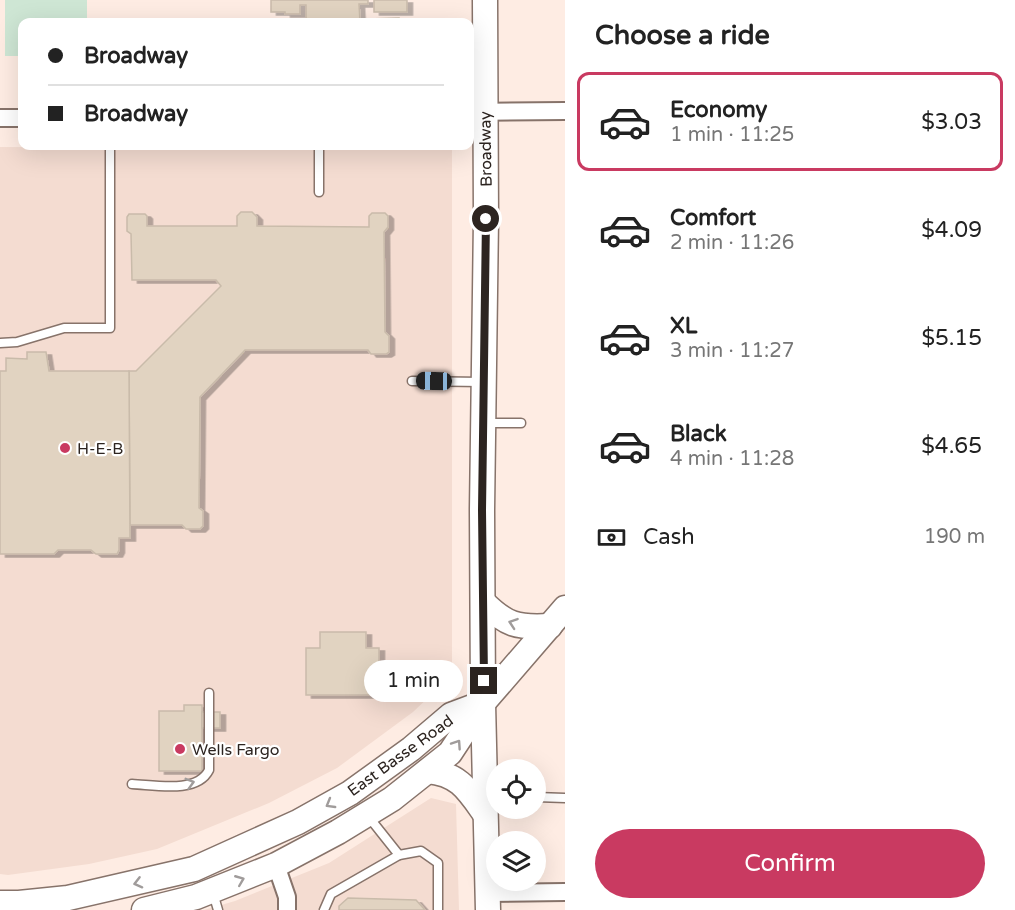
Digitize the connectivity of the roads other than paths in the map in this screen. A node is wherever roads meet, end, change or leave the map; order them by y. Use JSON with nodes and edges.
{"nodes":[{"id":1,"x":485,"y":0,"type":"edge"},
{"id":2,"x":565,"y":111,"type":"edge"},
{"id":3,"x":477,"y":112,"type":"edge"},
{"id":4,"x":0,"y":118,"type":"edge"},
{"id":5,"x":18,"y":118,"type":"edge"},
{"id":6,"x":110,"y":150,"type":"edge"},
{"id":7,"x":320,"y":150,"type":"edge"},
{"id":8,"x":319,"y":192,"type":"dead end"},
{"id":9,"x":0,"y":342,"type":"edge"},
{"id":10,"x":412,"y":381,"type":"dead end"},
{"id":11,"x":484,"y":382,"type":"junction"},
{"id":12,"x":484,"y":423,"type":"junction"},
{"id":13,"x":521,"y":423,"type":"dead end"},
{"id":14,"x":483,"y":602,"type":"junction"},
{"id":15,"x":557,"y":617,"type":"edge"},
{"id":16,"x":209,"y":693,"type":"dead end"},
{"id":17,"x":483,"y":703,"type":"junction"},
{"id":18,"x":486,"y":759,"type":"edge"},
{"id":19,"x":428,"y":771,"type":"junction"},
{"id":20,"x":132,"y":784,"type":"dead end"},
{"id":21,"x":546,"y":797,"type":"edge"},
{"id":22,"x":565,"y":798,"type":"edge"},
{"id":23,"x":486,"y":800,"type":"edge"},
{"id":24,"x":366,"y":814,"type":"junction"},
{"id":25,"x":489,"y":819,"type":"edge"},
{"id":26,"x":399,"y":855,"type":"junction"},
{"id":27,"x":276,"y":865,"type":"junction"},
{"id":28,"x":565,"y":892,"type":"edge"},
{"id":29,"x":215,"y":901,"type":"edge"},
{"id":30,"x":487,"y":902,"type":"edge"},
{"id":31,"x":0,"y":903,"type":"edge"},
{"id":32,"x":69,"y":904,"type":"edge"},
{"id":33,"x":144,"y":910,"type":"edge"},
{"id":34,"x":287,"y":910,"type":"edge"},
{"id":35,"x":324,"y":910,"type":"edge"},
{"id":36,"x":438,"y":910,"type":"edge"}],
"edges":[{"from":1,"to":3,"type":"main road","name":"Broadway"},
{"from":2,"to":3,"type":"street"},
{"from":3,"to":11,"type":"main road","name":"Broadway"},
{"from":4,"to":5,"type":"street"},
{"from":6,"to":9,"type":"lane"},
{"from":7,"to":8,"type":"lane"},
{"from":10,"to":11,"type":"lane"},
{"from":11,"to":12,"type":"main road","name":"Broadway"},
{"from":12,"to":13,"type":"lane"},
{"from":12,"to":14,"type":"main road","name":"Broadway"},
{"from":15,"to":14,"type":"main road","one_way":true},
{"from":14,"to":17,"type":"main road","name":"Broadway"},
{"from":15,"to":17,"type":"main road"},
{"from":20,"to":16,"type":"lane","one_way":true},
{"from":17,"to":18,"type":"main road","name":"Broadway"},
{"from":19,"to":17,"type":"main road","name":"East Basse Road","one_way":true},
{"from":17,"to":32,"type":"main road","name":"East Basse Road","one_way":true},
{"from":19,"to":23,"type":"main road"},
{"from":19,"to":24,"type":"main road","name":"East Basse Road"},
{"from":21,"to":22,"type":"lane"},
{"from":24,"to":26,"type":"lane"},
{"from":24,"to":27,"type":"main road","name":"East Basse Road"},
{"from":25,"to":30,"type":"main road","name":"Broadway"},
{"from":26,"to":35,"type":"lane"},
{"from":26,"to":36,"type":"lane"},
{"from":29,"to":27,"type":"main road","name":"East Basse Road","one_way":true},
{"from":27,"to":34,"type":"street"},
{"from":28,"to":30,"type":"street"},
{"from":29,"to":33,"type":"main road","name":"East Basse Road"},
{"from":31,"to":32,"type":"main road","name":"East Basse Road"}]}
